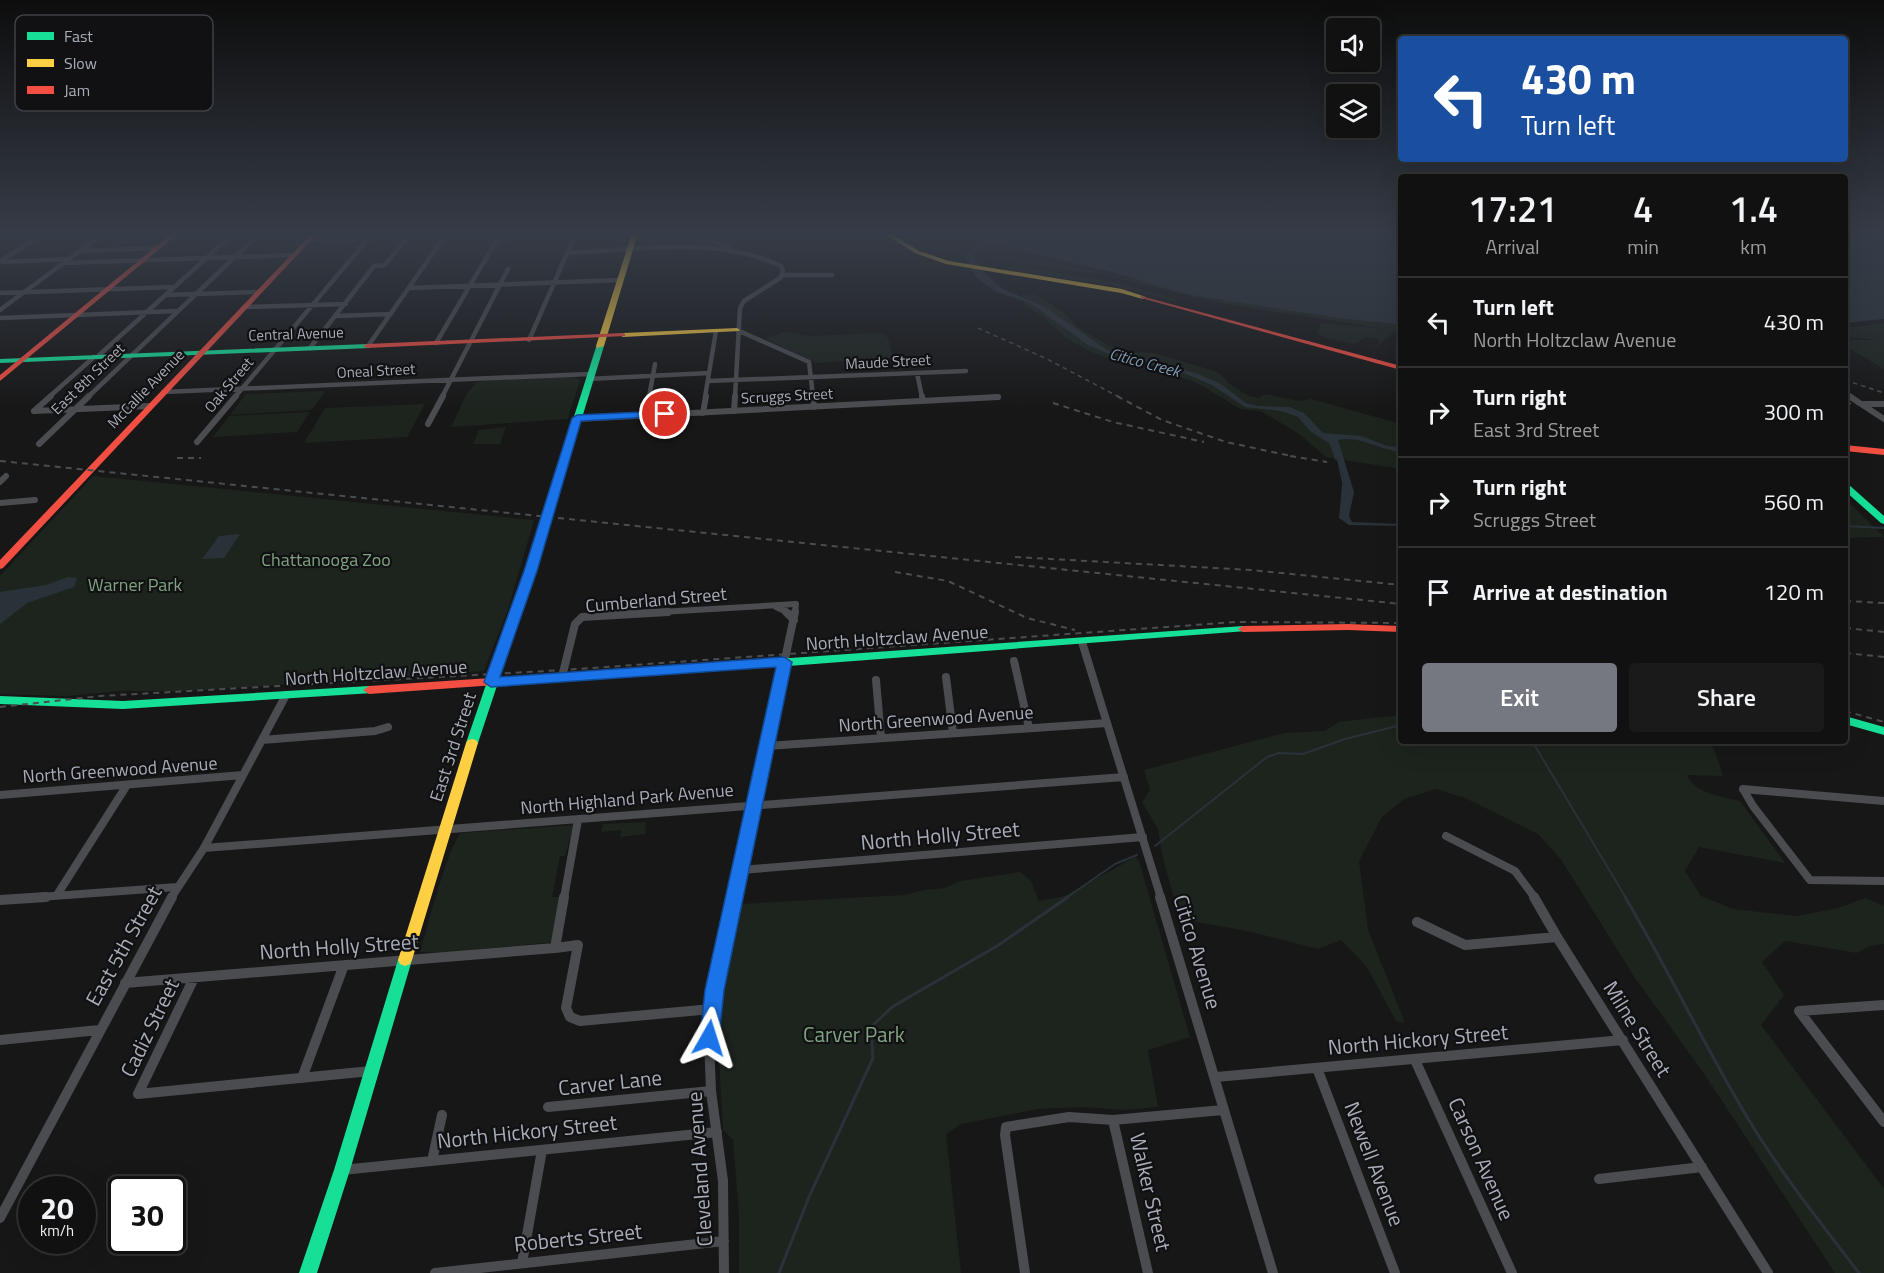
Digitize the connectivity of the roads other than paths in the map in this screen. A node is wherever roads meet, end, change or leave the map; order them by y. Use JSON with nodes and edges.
{"nodes":[{"id":1,"x":24,"y":292,"type":"edge"},
{"id":2,"x":104,"y":292,"type":"edge"},
{"id":3,"x":169,"y":292,"type":"edge"},
{"id":4,"x":246,"y":292,"type":"edge"},
{"id":5,"x":259,"y":292,"type":"edge"},
{"id":6,"x":322,"y":292,"type":"edge"},
{"id":7,"x":355,"y":292,"type":"edge"},
{"id":8,"x":406,"y":292,"type":"edge"},
{"id":9,"x":466,"y":292,"type":"edge"},
{"id":10,"x":496,"y":292,"type":"edge"},
{"id":11,"x":552,"y":292,"type":"edge"},
{"id":12,"x":616,"y":292,"type":"edge"},
{"id":13,"x":759,"y":292,"type":"edge"},
{"id":14,"x":1116,"y":292,"type":"edge"},
{"id":15,"x":195,"y":294,"type":"junction"},
{"id":16,"x":166,"y":295,"type":"junction"},
{"id":17,"x":312,"y":304,"type":"junction"},
{"id":18,"x":346,"y":304,"type":"junction"},
{"id":19,"x":244,"y":307,"type":"junction"},
{"id":20,"x":0,"y":310,"type":"edge"},
{"id":21,"x":177,"y":311,"type":"junction"},
{"id":22,"x":147,"y":312,"type":"junction"},
{"id":23,"x":391,"y":314,"type":"junction"},
{"id":24,"x":76,"y":315,"type":"junction"},
{"id":25,"x":336,"y":316,"type":"junction"},
{"id":26,"x":0,"y":318,"type":"edge"},
{"id":27,"x":737,"y":330,"type":"junction"},
{"id":28,"x":716,"y":331,"type":"junction"},
{"id":29,"x":602,"y":337,"type":"junction"},
{"id":30,"x":529,"y":340,"type":"junction"},
{"id":31,"x":469,"y":342,"type":"junction"},
{"id":32,"x":436,"y":343,"type":"junction"},
{"id":33,"x":368,"y":346,"type":"junction"},
{"id":34,"x":310,"y":348,"type":"junction"},
{"id":35,"x":273,"y":350,"type":"junction"},
{"id":36,"x":201,"y":353,"type":"junction"},
{"id":37,"x":129,"y":356,"type":"junction"},
{"id":38,"x":95,"y":357,"type":"junction"},
{"id":39,"x":21,"y":360,"type":"junction"},
{"id":40,"x":0,"y":361,"type":"edge"},
{"id":41,"x":655,"y":364,"type":"dead end"},
{"id":42,"x":1398,"y":367,"type":"edge"},
{"id":43,"x":966,"y":370,"type":"dead end"},
{"id":44,"x":709,"y":373,"type":"junction"},
{"id":45,"x":917,"y":373,"type":"junction"},
{"id":46,"x":589,"y":376,"type":"junction"},
{"id":47,"x":653,"y":376,"type":"junction"},
{"id":48,"x":811,"y":376,"type":"junction"},
{"id":49,"x":0,"y":379,"type":"edge"},
{"id":50,"x":451,"y":380,"type":"junction"},
{"id":51,"x":734,"y":380,"type":"junction"},
{"id":52,"x":708,"y":381,"type":"junction"},
{"id":53,"x":242,"y":389,"type":"junction"},
{"id":54,"x":163,"y":392,"type":"junction"},
{"id":55,"x":1848,"y":395,"type":"edge"},
{"id":56,"x":998,"y":397,"type":"dead end"},
{"id":57,"x":923,"y":401,"type":"junction"},
{"id":58,"x":1862,"y":404,"type":"junction"},
{"id":59,"x":1884,"y":404,"type":"edge"},
{"id":60,"x":150,"y":406,"type":"junction"},
{"id":61,"x":814,"y":407,"type":"junction"},
{"id":62,"x":75,"y":409,"type":"junction"},
{"id":63,"x":734,"y":411,"type":"junction"},
{"id":64,"x":703,"y":413,"type":"junction"},
{"id":65,"x":646,"y":415,"type":"junction"},
{"id":66,"x":577,"y":418,"type":"junction"},
{"id":67,"x":1884,"y":419,"type":"edge"},
{"id":68,"x":428,"y":424,"type":"dead end"},
{"id":69,"x":197,"y":442,"type":"dead end"},
{"id":70,"x":39,"y":444,"type":"dead end"},
{"id":71,"x":1848,"y":448,"type":"edge"},
{"id":72,"x":1884,"y":452,"type":"edge"},
{"id":73,"x":6,"y":476,"type":"dead end"},
{"id":74,"x":0,"y":482,"type":"edge"},
{"id":75,"x":1848,"y":489,"type":"edge"},
{"id":76,"x":35,"y":500,"type":"dead end"},
{"id":77,"x":0,"y":503,"type":"edge"},
{"id":78,"x":1884,"y":521,"type":"edge"},
{"id":79,"x":0,"y":566,"type":"edge"},
{"id":80,"x":796,"y":604,"type":"joint"},
{"id":81,"x":759,"y":606,"type":"junction"},
{"id":82,"x":794,"y":620,"type":"junction"},
{"id":83,"x":1398,"y":629,"type":"edge"},
{"id":84,"x":1082,"y":642,"type":"junction"},
{"id":85,"x":1014,"y":661,"type":"dead end"},
{"id":86,"x":784,"y":662,"type":"junction"},
{"id":87,"x":562,"y":677,"type":"junction"},
{"id":88,"x":946,"y":677,"type":"dead end"},
{"id":89,"x":876,"y":680,"type":"dead end"},
{"id":90,"x":491,"y":682,"type":"junction"},
{"id":91,"x":286,"y":695,"type":"junction"},
{"id":92,"x":0,"y":700,"type":"edge"},
{"id":93,"x":1848,"y":721,"type":"edge"},
{"id":94,"x":1107,"y":723,"type":"junction"},
{"id":95,"x":388,"y":728,"type":"dead end"},
{"id":96,"x":1029,"y":728,"type":"junction"},
{"id":97,"x":1884,"y":731,"type":"edge"},
{"id":98,"x":953,"y":733,"type":"junction"},
{"id":99,"x":881,"y":738,"type":"junction"},
{"id":100,"x":262,"y":740,"type":"junction"},
{"id":101,"x":767,"y":746,"type":"junction"},
{"id":102,"x":243,"y":776,"type":"junction"},
{"id":103,"x":1124,"y":777,"type":"junction"},
{"id":104,"x":127,"y":785,"type":"junction"},
{"id":105,"x":0,"y":795,"type":"edge"},
{"id":106,"x":1884,"y":801,"type":"edge"},
{"id":107,"x":753,"y":806,"type":"junction"},
{"id":108,"x":578,"y":820,"type":"junction"},
{"id":109,"x":444,"y":830,"type":"junction"},
{"id":110,"x":1446,"y":836,"type":"dead end"},
{"id":111,"x":1143,"y":837,"type":"junction"},
{"id":112,"x":204,"y":848,"type":"junction"},
{"id":113,"x":741,"y":870,"type":"junction"},
{"id":114,"x":1884,"y":881,"type":"edge"},
{"id":115,"x":177,"y":887,"type":"junction"},
{"id":116,"x":57,"y":895,"type":"junction"},
{"id":117,"x":0,"y":900,"type":"edge"},
{"id":118,"x":1417,"y":922,"type":"dead end"},
{"id":119,"x":1557,"y":937,"type":"junction"},
{"id":120,"x":555,"y":948,"type":"junction"},
{"id":121,"x":405,"y":961,"type":"junction"},
{"id":122,"x":344,"y":965,"type":"junction"},
{"id":123,"x":194,"y":978,"type":"junction"},
{"id":124,"x":125,"y":984,"type":"junction"},
{"id":125,"x":1884,"y":1005,"type":"edge"},
{"id":126,"x":712,"y":1009,"type":"junction"},
{"id":127,"x":99,"y":1030,"type":"junction"},
{"id":128,"x":0,"y":1040,"type":"edge"},
{"id":129,"x":1623,"y":1040,"type":"junction"},
{"id":130,"x":1416,"y":1060,"type":"junction"},
{"id":131,"x":1317,"y":1068,"type":"junction"},
{"id":132,"x":372,"y":1070,"type":"junction"},
{"id":133,"x":1216,"y":1077,"type":"junction"},
{"id":134,"x":302,"y":1078,"type":"junction"},
{"id":135,"x":711,"y":1091,"type":"junction"},
{"id":136,"x":548,"y":1107,"type":"dead end"},
{"id":137,"x":1223,"y":1110,"type":"junction"},
{"id":138,"x":442,"y":1115,"type":"dead end"},
{"id":139,"x":1113,"y":1120,"type":"junction"},
{"id":140,"x":1884,"y":1122,"type":"edge"},
{"id":141,"x":717,"y":1132,"type":"junction"},
{"id":142,"x":542,"y":1150,"type":"junction"},
{"id":143,"x":432,"y":1161,"type":"junction"},
{"id":144,"x":1702,"y":1167,"type":"junction"},
{"id":145,"x":342,"y":1170,"type":"junction"},
{"id":146,"x":1599,"y":1179,"type":"dead end"},
{"id":147,"x":0,"y":1218,"type":"edge"},
{"id":148,"x":724,"y":1241,"type":"junction"},
{"id":149,"x":522,"y":1263,"type":"junction"},
{"id":150,"x":308,"y":1273,"type":"edge"},
{"id":151,"x":435,"y":1273,"type":"edge"},
{"id":152,"x":724,"y":1273,"type":"edge"},
{"id":153,"x":1026,"y":1273,"type":"edge"},
{"id":154,"x":1148,"y":1273,"type":"edge"},
{"id":155,"x":1274,"y":1273,"type":"edge"},
{"id":156,"x":1395,"y":1273,"type":"edge"},
{"id":157,"x":1512,"y":1273,"type":"edge"},
{"id":158,"x":1768,"y":1273,"type":"edge"}],
"edges":[{"from":1,"to":20,"type":"street"},
{"from":2,"to":24,"type":"main road"},
{"from":3,"to":16,"type":"street"},
{"from":4,"to":15,"type":"street"},
{"from":5,"to":19,"type":"main road","name":"McCallie Avenue"},
{"from":6,"to":17,"type":"street","name":"Oak Street"},
{"from":7,"to":18,"type":"street"},
{"from":8,"to":23,"type":"street"},
{"from":9,"to":32,"type":"street"},
{"from":10,"to":31,"type":"street"},
{"from":11,"to":30,"type":"street"},
{"from":12,"to":29,"type":"main road","name":"East 3rd Street"},
{"from":13,"to":27,"type":"street"},
{"from":14,"to":42,"type":"main road"},
{"from":15,"to":16,"type":"street"},
{"from":15,"to":21,"type":"street","name":"East 8th Street"},
{"from":16,"to":22,"type":"street"},
{"from":17,"to":18,"type":"street"},
{"from":17,"to":19,"type":"street"},
{"from":17,"to":35,"type":"street","name":"Oak Street"},
{"from":18,"to":25,"type":"street"},
{"from":19,"to":36,"type":"main road","name":"McCallie Avenue"},
{"from":21,"to":22,"type":"street"},
{"from":21,"to":37,"type":"street","name":"East 8th Street"},
{"from":22,"to":24,"type":"street"},
{"from":22,"to":38,"type":"street"},
{"from":23,"to":25,"type":"street"},
{"from":23,"to":33,"type":"street"},
{"from":24,"to":26,"type":"street"},
{"from":24,"to":39,"type":"main road"},
{"from":25,"to":34,"type":"street"},
{"from":27,"to":28,"type":"main road","name":"Central Avenue"},
{"from":27,"to":48,"type":"street"},
{"from":27,"to":51,"type":"street"},
{"from":28,"to":29,"type":"main road","name":"Central Avenue"},
{"from":28,"to":44,"type":"street"},
{"from":29,"to":30,"type":"main road","name":"Central Avenue"},
{"from":29,"to":46,"type":"main road","name":"East 3rd Street"},
{"from":30,"to":31,"type":"main road","name":"Central Avenue"},
{"from":31,"to":32,"type":"main road","name":"Central Avenue"},
{"from":31,"to":50,"type":"street"},
{"from":32,"to":33,"type":"main road","name":"Central Avenue"},
{"from":33,"to":34,"type":"main road","name":"Central Avenue"},
{"from":34,"to":35,"type":"main road","name":"Central Avenue"},
{"from":35,"to":36,"type":"main road","name":"Central Avenue"},
{"from":35,"to":53,"type":"street","name":"Oak Street"},
{"from":36,"to":37,"type":"main road","name":"Central Avenue"},
{"from":36,"to":54,"type":"main road","name":"McCallie Avenue"},
{"from":37,"to":38,"type":"main road","name":"Central Avenue"},
{"from":37,"to":62,"type":"street","name":"East 8th Street"},
{"from":38,"to":39,"type":"main road","name":"Central Avenue"},
{"from":38,"to":62,"type":"street"},
{"from":39,"to":40,"type":"main road","name":"Central Avenue"},
{"from":39,"to":49,"type":"main road"},
{"from":41,"to":47,"type":"street"},
{"from":43,"to":45,"type":"street","name":"Maude Street"},
{"from":44,"to":47,"type":"street","name":"Oneal Street"},
{"from":44,"to":52,"type":"street"},
{"from":45,"to":48,"type":"street","name":"Maude Street"},
{"from":45,"to":57,"type":"street"},
{"from":46,"to":47,"type":"street","name":"Oneal Street"},
{"from":46,"to":50,"type":"street","name":"Oneal Street"},
{"from":46,"to":66,"type":"main road","name":"East 3rd Street"},
{"from":47,"to":65,"type":"street"},
{"from":48,"to":51,"type":"street"},
{"from":48,"to":61,"type":"street"},
{"from":50,"to":53,"type":"street","name":"Oneal Street"},
{"from":50,"to":68,"type":"street"},
{"from":51,"to":52,"type":"street"},
{"from":51,"to":63,"type":"street"},
{"from":52,"to":64,"type":"street"},
{"from":53,"to":54,"type":"street","name":"Oneal Street"},
{"from":53,"to":69,"type":"street","name":"Oak Street"},
{"from":54,"to":60,"type":"main road","name":"McCallie Avenue"},
{"from":55,"to":58,"type":"street"},
{"from":56,"to":57,"type":"street","name":"Scruggs Street"},
{"from":57,"to":61,"type":"street","name":"Scruggs Street"},
{"from":58,"to":59,"type":"street"},
{"from":58,"to":67,"type":"street"},
{"from":60,"to":62,"type":"street"},
{"from":60,"to":79,"type":"main road","name":"McCallie Avenue"},
{"from":61,"to":63,"type":"street","name":"Scruggs Street"},
{"from":62,"to":70,"type":"street","name":"East 8th Street"},
{"from":63,"to":64,"type":"street","name":"Scruggs Street"},
{"from":64,"to":65,"type":"street","name":"Scruggs Street"},
{"from":65,"to":66,"type":"street","name":"Scruggs Street"},
{"from":66,"to":90,"type":"main road","name":"East 3rd Street"},
{"from":71,"to":72,"type":"main road"},
{"from":73,"to":74,"type":"street"},
{"from":75,"to":78,"type":"main road"},
{"from":76,"to":77,"type":"street"},
{"from":80,"to":81,"type":"street","name":"Cumberland Street"},
{"from":80,"to":82,"type":"street","name":"Cleveland Avenue"},
{"from":81,"to":82,"type":"street","name":"Cumberland Street"},
{"from":81,"to":87,"type":"street","name":"Cumberland Street"},
{"from":82,"to":86,"type":"street","name":"Cleveland Avenue"},
{"from":83,"to":84,"type":"main road","name":"North Holtzclaw Avenue"},
{"from":84,"to":86,"type":"main road","name":"North Holtzclaw Avenue"},
{"from":84,"to":94,"type":"street","name":"Citico Avenue"},
{"from":85,"to":96,"type":"street"},
{"from":86,"to":87,"type":"main road","name":"North Holtzclaw Avenue"},
{"from":86,"to":101,"type":"street","name":"Cleveland Avenue"},
{"from":87,"to":90,"type":"main road","name":"North Holtzclaw Avenue"},
{"from":88,"to":98,"type":"street"},
{"from":89,"to":99,"type":"street"},
{"from":90,"to":91,"type":"main road","name":"North Holtzclaw Avenue"},
{"from":90,"to":109,"type":"main road","name":"East 3rd Street"},
{"from":91,"to":92,"type":"main road","name":"North Holtzclaw Avenue"},
{"from":91,"to":100,"type":"street","name":"East 5th Street"},
{"from":93,"to":97,"type":"main road"},
{"from":94,"to":96,"type":"street","name":"North Greenwood Avenue"},
{"from":94,"to":103,"type":"street","name":"Citico Avenue"},
{"from":95,"to":100,"type":"street"},
{"from":96,"to":98,"type":"street","name":"North Greenwood Avenue"},
{"from":98,"to":99,"type":"street","name":"North Greenwood Avenue"},
{"from":99,"to":101,"type":"street","name":"North Greenwood Avenue"},
{"from":100,"to":102,"type":"street","name":"East 5th Street"},
{"from":101,"to":107,"type":"street","name":"Cleveland Avenue"},
{"from":102,"to":104,"type":"street","name":"North Greenwood Avenue"},
{"from":102,"to":112,"type":"street","name":"East 5th Street"},
{"from":103,"to":107,"type":"street","name":"North Highland Park Avenue"},
{"from":103,"to":111,"type":"street","name":"Citico Avenue"},
{"from":104,"to":105,"type":"street","name":"North Greenwood Avenue"},
{"from":104,"to":116,"type":"street"},
{"from":106,"to":114,"type":"street"},
{"from":107,"to":108,"type":"street","name":"North Highland Park Avenue"},
{"from":107,"to":113,"type":"street","name":"Cleveland Avenue"},
{"from":108,"to":109,"type":"street","name":"North Highland Park Avenue"},
{"from":108,"to":120,"type":"street"},
{"from":109,"to":112,"type":"street","name":"North Highland Park Avenue"},
{"from":109,"to":121,"type":"main road","name":"East 3rd Street"},
{"from":110,"to":119,"type":"street","name":"Milne Street"},
{"from":111,"to":113,"type":"street","name":"North Holly Street"},
{"from":111,"to":133,"type":"street","name":"Citico Avenue"},
{"from":112,"to":115,"type":"street","name":"East 5th Street"},
{"from":113,"to":126,"type":"street","name":"Cleveland Avenue"},
{"from":115,"to":116,"type":"street"},
{"from":115,"to":124,"type":"street","name":"East 5th Street"},
{"from":116,"to":117,"type":"street"},
{"from":118,"to":119,"type":"street"},
{"from":119,"to":129,"type":"street","name":"Milne Street"},
{"from":120,"to":121,"type":"street","name":"North Holly Street"},
{"from":120,"to":126,"type":"street","name":"North Holly Street"},
{"from":121,"to":122,"type":"street","name":"North Holly Street"},
{"from":121,"to":132,"type":"main road","name":"East 3rd Street"},
{"from":122,"to":123,"type":"street","name":"North Holly Street"},
{"from":122,"to":134,"type":"street"},
{"from":123,"to":124,"type":"street","name":"North Holly Street"},
{"from":123,"to":134,"type":"street","name":"Cadiz Street"},
{"from":124,"to":127,"type":"street","name":"East 5th Street"},
{"from":125,"to":140,"type":"street"},
{"from":126,"to":135,"type":"street","name":"Cleveland Avenue"},
{"from":127,"to":128,"type":"street"},
{"from":127,"to":147,"type":"street","name":"East 5th Street"},
{"from":129,"to":130,"type":"street","name":"North Hickory Street"},
{"from":129,"to":144,"type":"street","name":"Milne Street"},
{"from":130,"to":131,"type":"street","name":"North Hickory Street"},
{"from":130,"to":157,"type":"street","name":"Carson Avenue"},
{"from":131,"to":133,"type":"street","name":"North Hickory Street"},
{"from":131,"to":156,"type":"street","name":"Newell Avenue"},
{"from":132,"to":134,"type":"street"},
{"from":132,"to":145,"type":"main road","name":"East 3rd Street"},
{"from":133,"to":137,"type":"street","name":"Citico Avenue"},
{"from":135,"to":136,"type":"street","name":"Carver Lane"},
{"from":135,"to":141,"type":"street","name":"Cleveland Avenue"},
{"from":137,"to":139,"type":"street"},
{"from":137,"to":155,"type":"street","name":"Citico Avenue"},
{"from":138,"to":143,"type":"street"},
{"from":139,"to":153,"type":"street"},
{"from":139,"to":154,"type":"street","name":"Walker Street"},
{"from":141,"to":142,"type":"street","name":"North Hickory Street"},
{"from":141,"to":148,"type":"street","name":"Cleveland Avenue"},
{"from":142,"to":143,"type":"street","name":"North Hickory Street"},
{"from":142,"to":149,"type":"street"},
{"from":143,"to":145,"type":"street","name":"North Hickory Street"},
{"from":144,"to":146,"type":"street"},
{"from":144,"to":158,"type":"street","name":"Milne Street"},
{"from":145,"to":150,"type":"main road","name":"East 3rd Street"},
{"from":148,"to":149,"type":"street","name":"Roberts Street"},
{"from":148,"to":152,"type":"street","name":"Cleveland Avenue"},
{"from":149,"to":151,"type":"street","name":"Roberts Street"}]}
